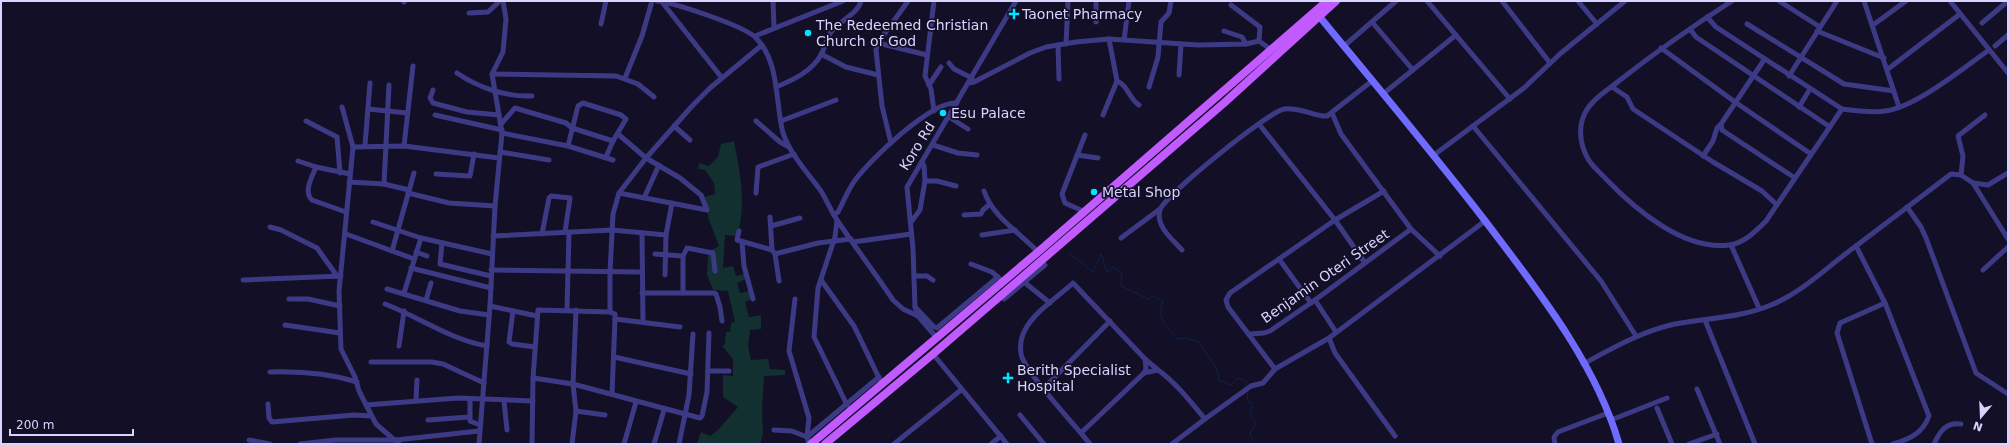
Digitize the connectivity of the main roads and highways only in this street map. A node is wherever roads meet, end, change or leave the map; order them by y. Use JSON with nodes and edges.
{"nodes":[{"id":1,"x":1327,"y":1,"type":"edge"},
{"id":2,"x":1336,"y":1,"type":"edge"},
{"id":3,"x":809,"y":442,"type":"edge"},
{"id":4,"x":826,"y":444,"type":"edge"}],
"edges":[{"from":1,"to":3,"type":"main road"},
{"from":2,"to":4,"type":"main road"}]}
